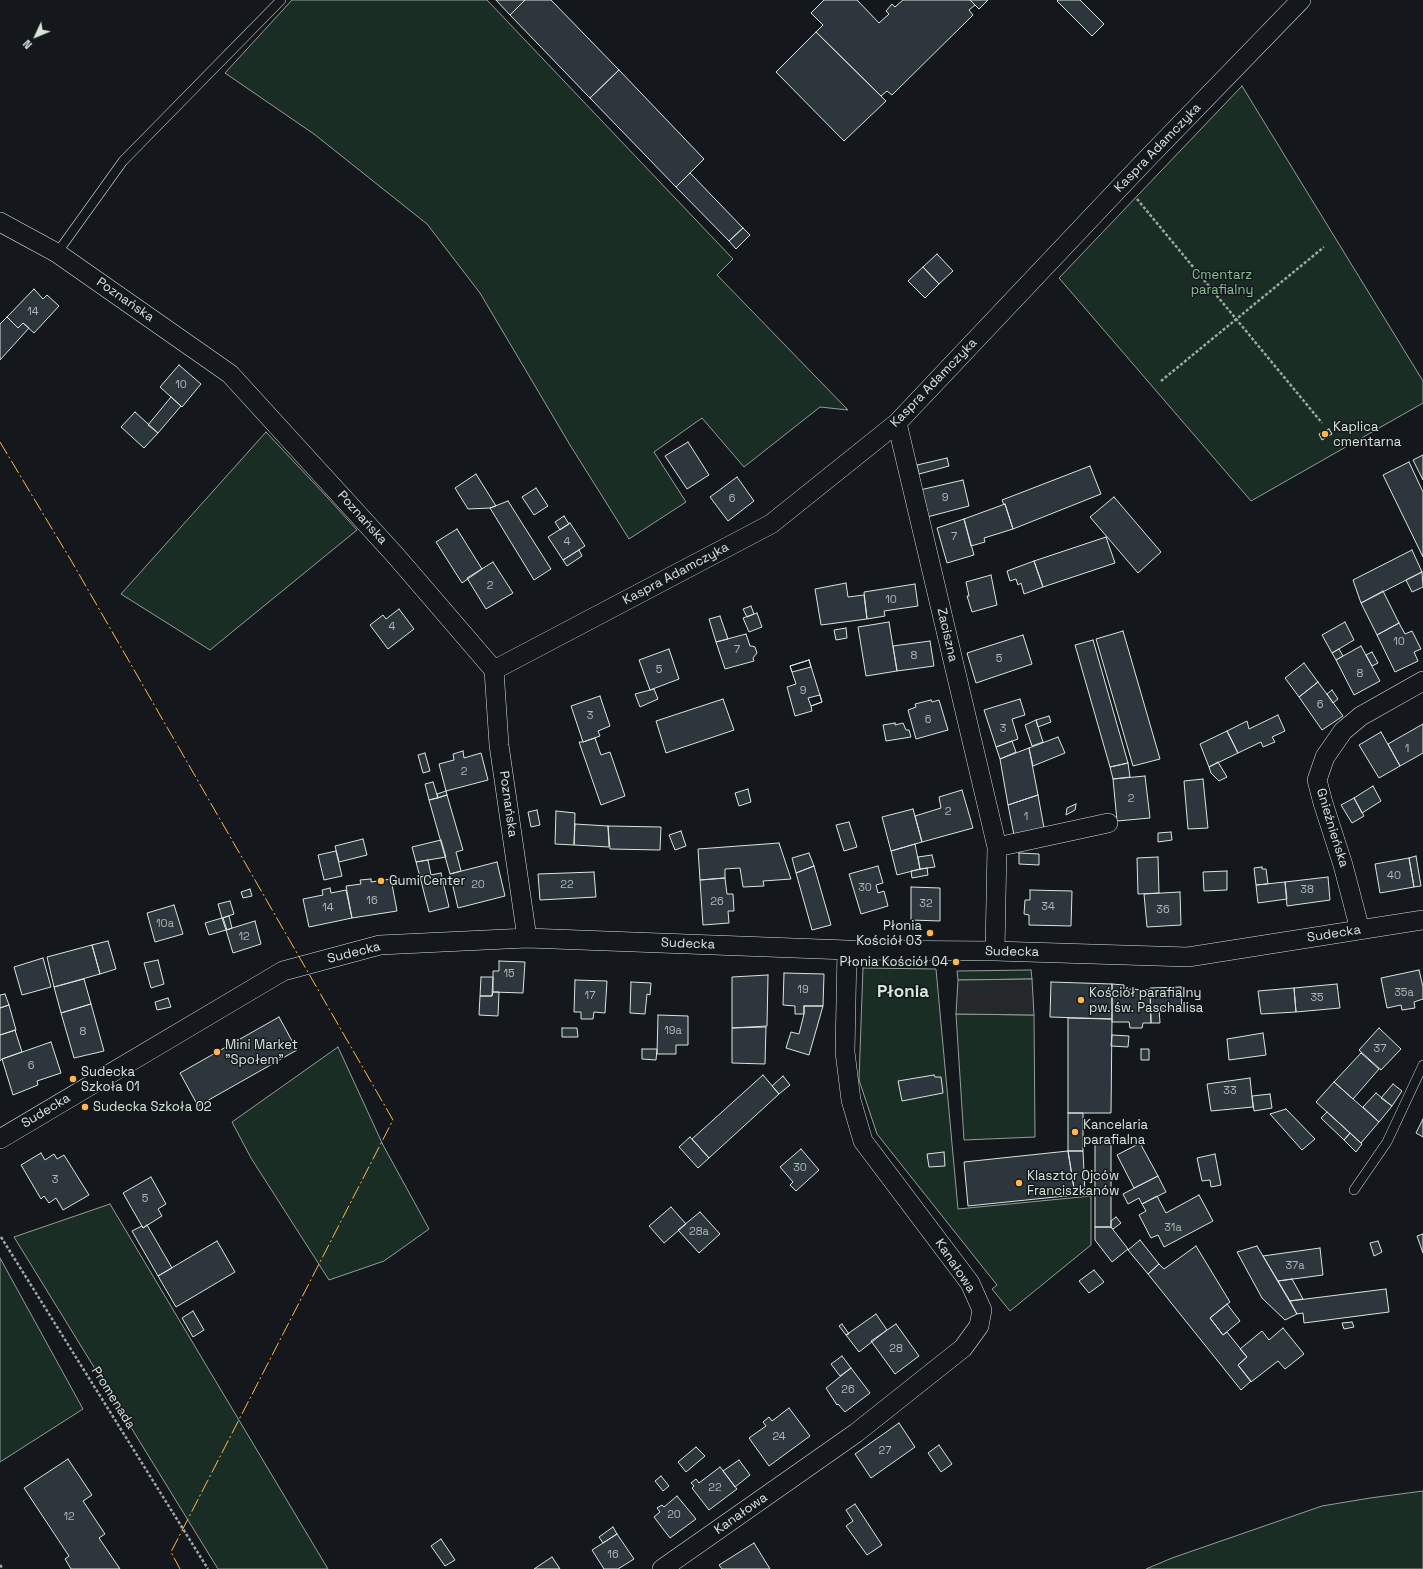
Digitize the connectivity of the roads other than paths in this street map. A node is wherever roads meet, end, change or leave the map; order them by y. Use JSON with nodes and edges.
{"nodes":[{"id":1,"x":281,"y":0,"type":"edge"},
{"id":2,"x":1301,"y":0,"type":"edge"},
{"id":3,"x":0,"y":222,"type":"edge"},
{"id":4,"x":57,"y":252,"type":"junction"},
{"id":5,"x":897,"y":423,"type":"junction"},
{"id":6,"x":494,"y":670,"type":"junction"},
{"id":7,"x":1423,"y":681,"type":"edge"},
{"id":8,"x":1108,"y":823,"type":"dead end"},
{"id":9,"x":997,"y":847,"type":"junction"},
{"id":10,"x":1423,"y":920,"type":"edge"},
{"id":11,"x":1360,"y":930,"type":"junction"},
{"id":12,"x":527,"y":938,"type":"junction"},
{"id":13,"x":847,"y":950,"type":"junction"},
{"id":14,"x":995,"y":951,"type":"junction"},
{"id":15,"x":1423,"y":1065,"type":"edge"},
{"id":16,"x":0,"y":1139,"type":"edge"},
{"id":17,"x":1354,"y":1190,"type":"dead end"},
{"id":18,"x":662,"y":1569,"type":"edge"}],
"edges":[{"from":1,"to":4,"type":"lane"},
{"from":2,"to":5,"type":"street","name":"Kaspra Adamczyka"},
{"from":3,"to":4,"type":"street","name":"Poznańska"},
{"from":4,"to":6,"type":"street","name":"Poznańska"},
{"from":5,"to":6,"type":"street","name":"Kaspra Adamczyka"},
{"from":5,"to":9,"type":"street","name":"Zaciszna"},
{"from":6,"to":12,"type":"street","name":"Poznańska"},
{"from":7,"to":11,"type":"street","name":"Gnieźnieńska"},
{"from":8,"to":9,"type":"street"},
{"from":9,"to":14,"type":"street","name":"Zaciszna"},
{"from":10,"to":11,"type":"street","name":"Sudecka"},
{"from":11,"to":14,"type":"street","name":"Sudecka"},
{"from":12,"to":13,"type":"street","name":"Sudecka"},
{"from":12,"to":16,"type":"street","name":"Sudecka"},
{"from":13,"to":14,"type":"street","name":"Sudecka"},
{"from":13,"to":18,"type":"street","name":"Kanałowa"},
{"from":15,"to":17,"type":"lane"}]}
